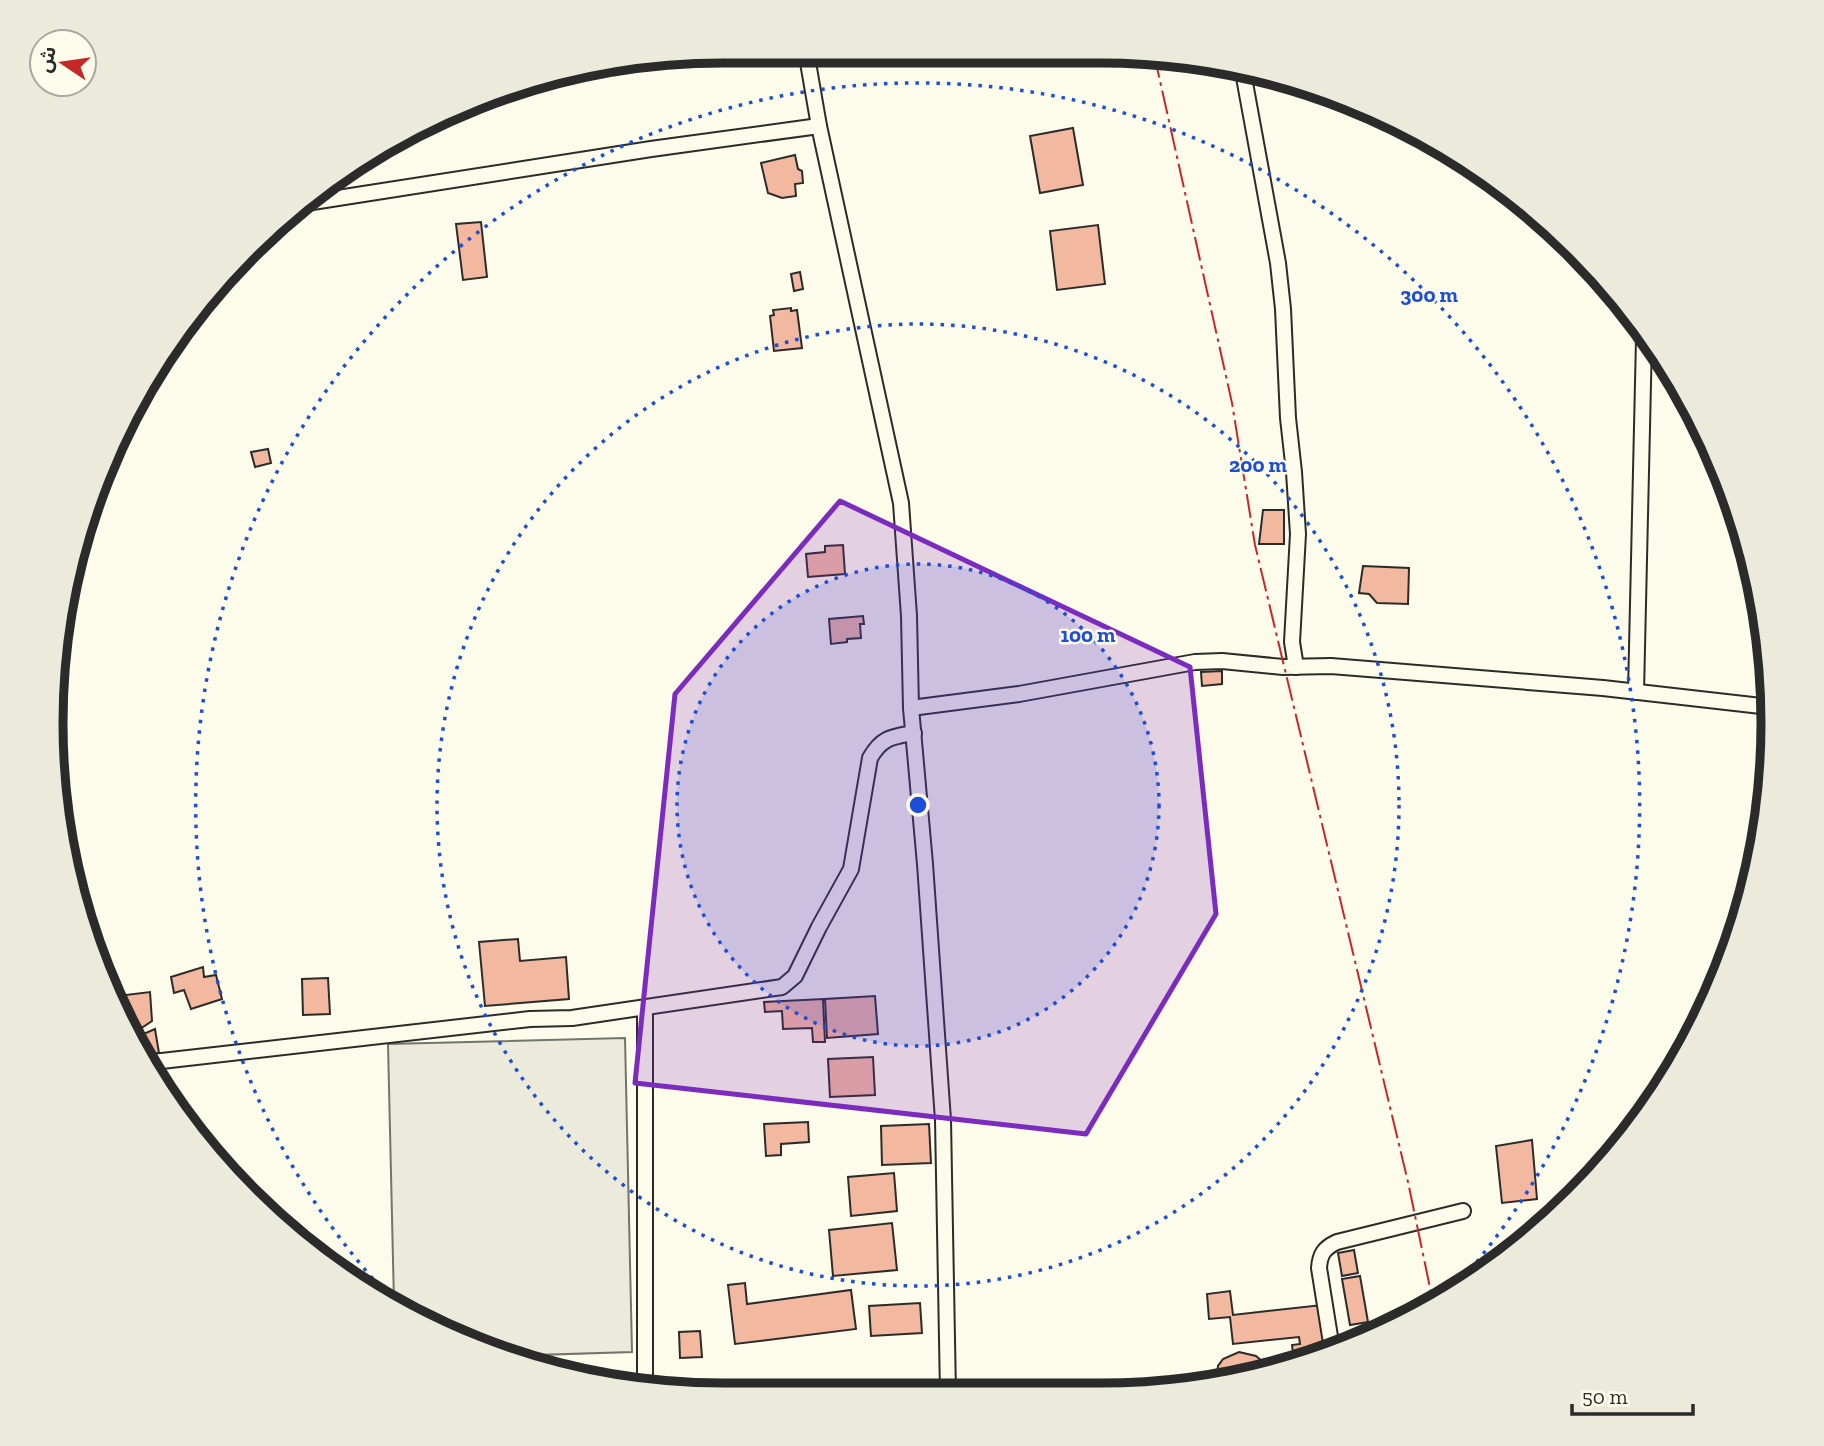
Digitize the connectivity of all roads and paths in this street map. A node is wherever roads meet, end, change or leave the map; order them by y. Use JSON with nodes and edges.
{"nodes":[{"id":1,"x":808,"y":63,"type":"edge"},
{"id":2,"x":1243,"y":79,"type":"edge"},
{"id":3,"x":819,"y":126,"type":"junction"},
{"id":4,"x":319,"y":201,"type":"edge"},
{"id":5,"x":1644,"y":347,"type":"edge"},
{"id":6,"x":1296,"y":667,"type":"junction"},
{"id":7,"x":1636,"y":692,"type":"junction"},
{"id":8,"x":1761,"y":707,"type":"edge"},
{"id":9,"x":911,"y":708,"type":"junction"},
{"id":10,"x":914,"y":733,"type":"junction"},
{"id":11,"x":645,"y":1007,"type":"junction"},
{"id":12,"x":156,"y":1062,"type":"edge"},
{"id":13,"x":1464,"y":1211,"type":"dead end"},
{"id":14,"x":1331,"y":1341,"type":"edge"},
{"id":15,"x":645,"y":1378,"type":"edge"},
{"id":16,"x":948,"y":1383,"type":"edge"}],
"edges":[{"from":1,"to":3,"type":"street"},
{"from":2,"to":6,"type":"street"},
{"from":3,"to":4,"type":"street"},
{"from":3,"to":9,"type":"street"},
{"from":5,"to":7,"type":"street"},
{"from":6,"to":7,"type":"street"},
{"from":6,"to":9,"type":"street"},
{"from":7,"to":8,"type":"street"},
{"from":9,"to":10,"type":"street"},
{"from":10,"to":11,"type":"street"},
{"from":10,"to":16,"type":"street"},
{"from":11,"to":12,"type":"street"},
{"from":11,"to":15,"type":"street"},
{"from":13,"to":14,"type":"street"}]}
